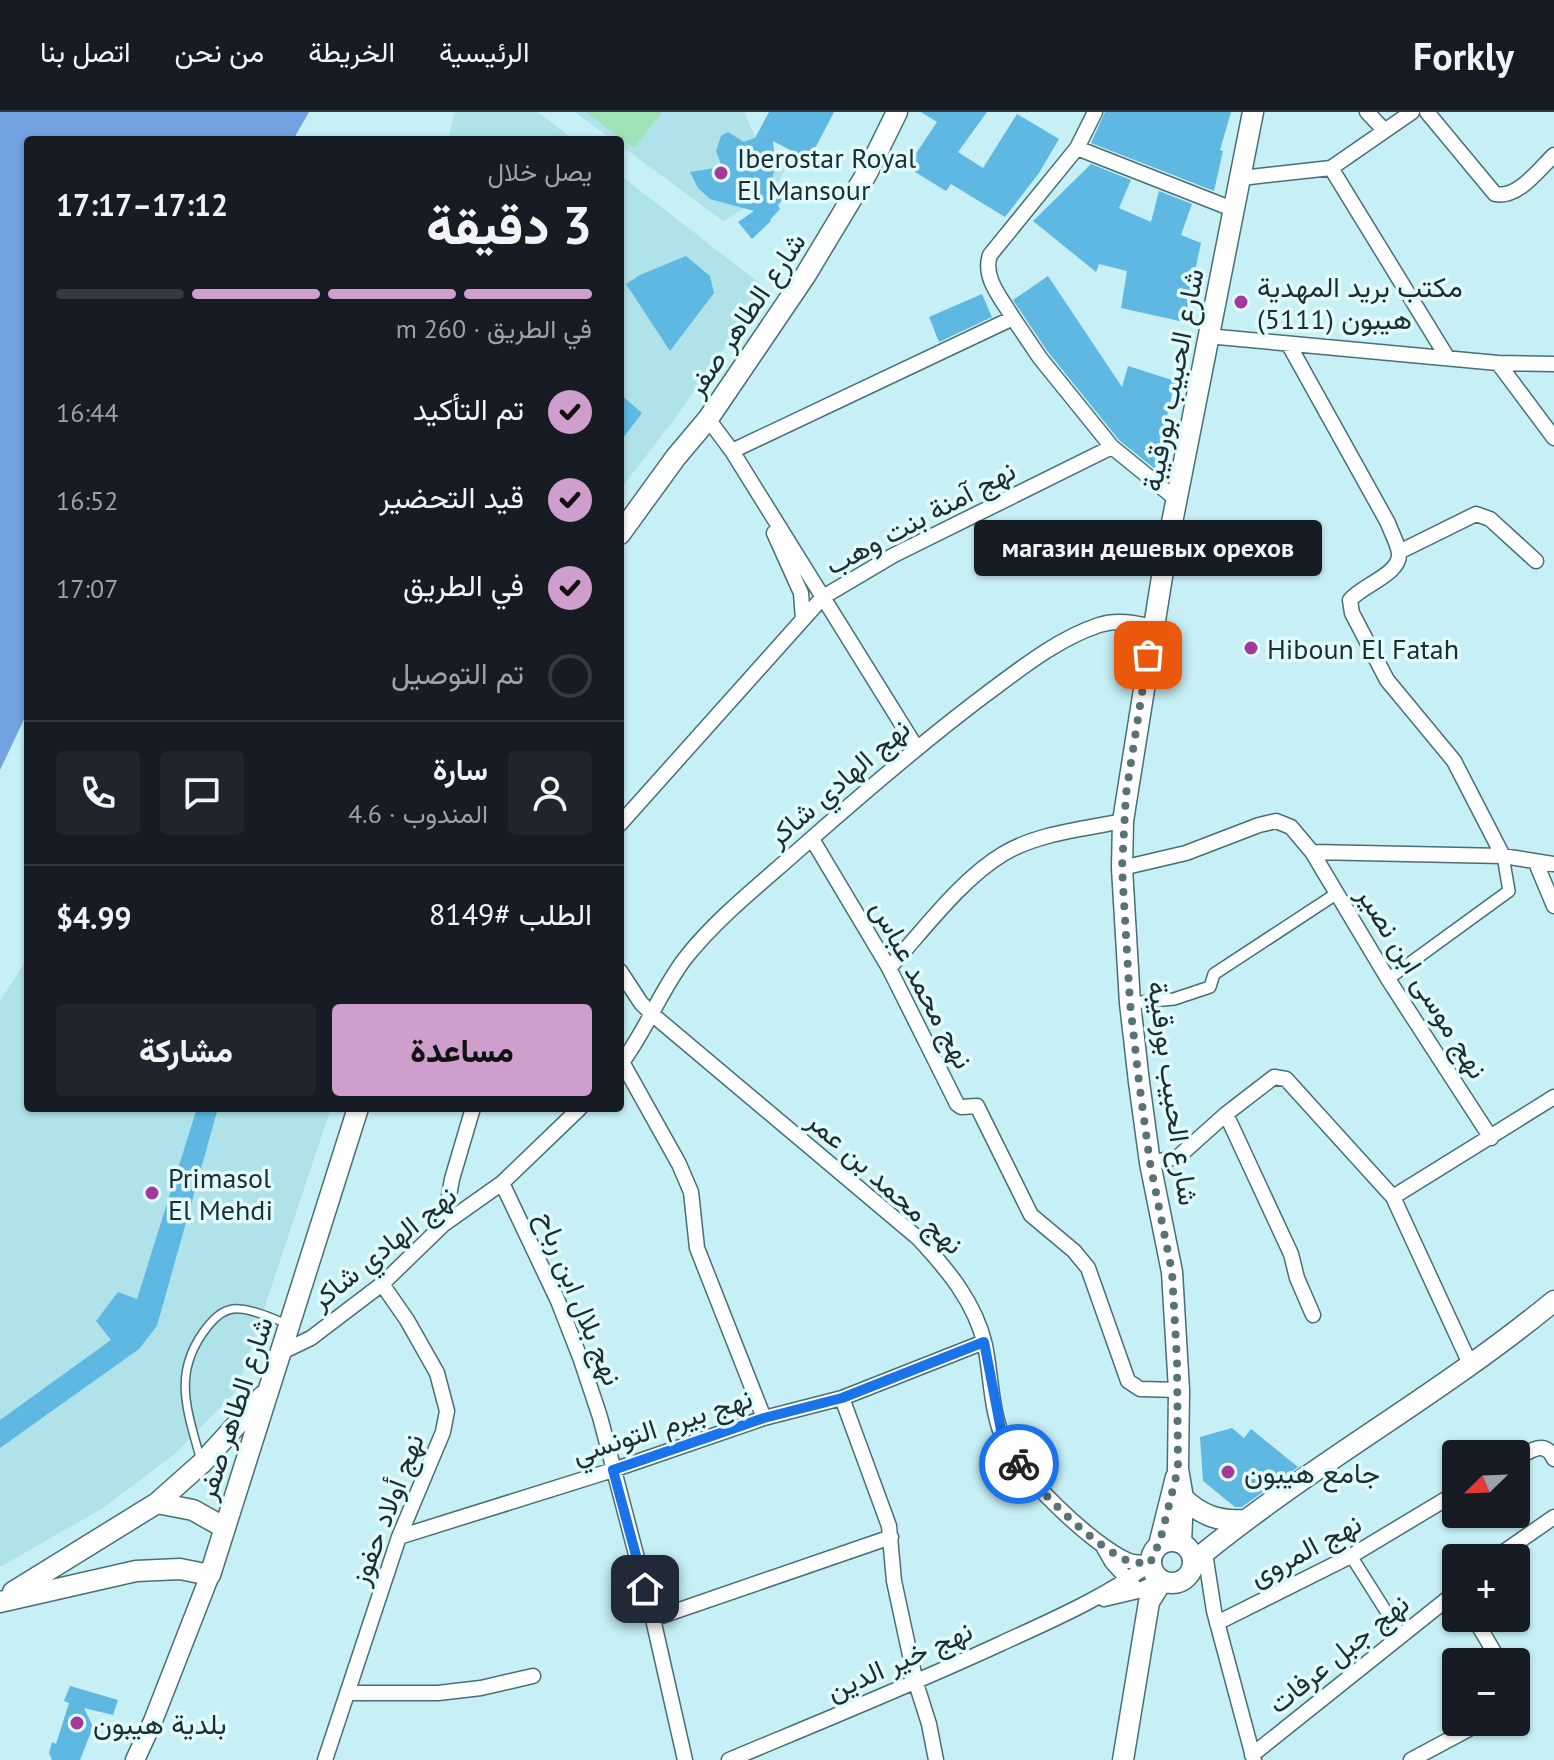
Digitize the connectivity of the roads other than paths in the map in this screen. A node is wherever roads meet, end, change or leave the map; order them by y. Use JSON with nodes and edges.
{"nodes":[{"id":1,"x":897,"y":112,"type":"edge"},
{"id":2,"x":1095,"y":112,"type":"edge"},
{"id":3,"x":1253,"y":112,"type":"edge"},
{"id":4,"x":1367,"y":112,"type":"edge"},
{"id":5,"x":1412,"y":112,"type":"edge"},
{"id":6,"x":1427,"y":112,"type":"edge"},
{"id":7,"x":1384,"y":130,"type":"junction"},
{"id":8,"x":1077,"y":148,"type":"junction"},
{"id":9,"x":1554,"y":155,"type":"edge"},
{"id":10,"x":1331,"y":168,"type":"junction"},
{"id":11,"x":1241,"y":178,"type":"junction"},
{"id":12,"x":1235,"y":210,"type":"junction"},
{"id":13,"x":1013,"y":318,"type":"junction"},
{"id":14,"x":1207,"y":336,"type":"junction"},
{"id":15,"x":1289,"y":345,"type":"junction"},
{"id":16,"x":1447,"y":357,"type":"junction"},
{"id":17,"x":1498,"y":363,"type":"junction"},
{"id":18,"x":1554,"y":364,"type":"edge"},
{"id":19,"x":708,"y":419,"type":"junction"},
{"id":20,"x":1554,"y":438,"type":"edge"},
{"id":21,"x":1112,"y":447,"type":"junction"},
{"id":22,"x":732,"y":451,"type":"junction"},
{"id":23,"x":753,"y":485,"type":"junction"},
{"id":24,"x":1176,"y":499,"type":"junction"},
{"id":25,"x":624,"y":528,"type":"edge"},
{"id":26,"x":1399,"y":552,"type":"junction"},
{"id":27,"x":1536,"y":561,"type":"dead end"},
{"id":28,"x":823,"y":597,"type":"junction"},
{"id":29,"x":803,"y":619,"type":"junction"},
{"id":30,"x":1153,"y":627,"type":"junction"},
{"id":31,"x":916,"y":747,"type":"junction"},
{"id":32,"x":624,"y":820,"type":"edge"},
{"id":33,"x":1123,"y":821,"type":"junction"},
{"id":34,"x":812,"y":839,"type":"junction"},
{"id":35,"x":1312,"y":852,"type":"junction"},
{"id":36,"x":1503,"y":856,"type":"junction"},
{"id":37,"x":1536,"y":863,"type":"junction"},
{"id":38,"x":1554,"y":864,"type":"edge"},
{"id":39,"x":1122,"y":868,"type":"junction"},
{"id":40,"x":1336,"y":894,"type":"junction"},
{"id":41,"x":1554,"y":906,"type":"edge"},
{"id":42,"x":889,"y":968,"type":"junction"},
{"id":43,"x":624,"y":977,"type":"edge"},
{"id":44,"x":1388,"y":979,"type":"junction"},
{"id":45,"x":1130,"y":1003,"type":"junction"},
{"id":46,"x":653,"y":1015,"type":"junction"},
{"id":47,"x":624,"y":1059,"type":"edge"},
{"id":48,"x":624,"y":1069,"type":"edge"},
{"id":49,"x":1554,"y":1097,"type":"edge"},
{"id":50,"x":357,"y":1112,"type":"edge"},
{"id":51,"x":472,"y":1112,"type":"edge"},
{"id":52,"x":576,"y":1112,"type":"edge"},
{"id":53,"x":1226,"y":1114,"type":"junction"},
{"id":54,"x":1491,"y":1138,"type":"junction"},
{"id":55,"x":1150,"y":1163,"type":"junction"},
{"id":56,"x":502,"y":1183,"type":"junction"},
{"id":57,"x":1393,"y":1197,"type":"junction"},
{"id":58,"x":444,"y":1224,"type":"junction"},
{"id":59,"x":382,"y":1284,"type":"junction"},
{"id":60,"x":1554,"y":1301,"type":"edge"},
{"id":61,"x":1313,"y":1315,"type":"dead end"},
{"id":62,"x":290,"y":1325,"type":"junction"},
{"id":63,"x":984,"y":1342,"type":"junction"},
{"id":64,"x":282,"y":1352,"type":"junction"},
{"id":65,"x":1471,"y":1366,"type":"junction"},
{"id":66,"x":1179,"y":1390,"type":"junction"},
{"id":67,"x":269,"y":1391,"type":"junction"},
{"id":68,"x":842,"y":1398,"type":"junction"},
{"id":69,"x":764,"y":1418,"type":"junction"},
{"id":70,"x":1530,"y":1451,"type":"edge"},
{"id":71,"x":1554,"y":1459,"type":"edge"},
{"id":72,"x":202,"y":1463,"type":"junction"},
{"id":73,"x":1178,"y":1469,"type":"junction"},
{"id":74,"x":613,"y":1470,"type":"junction"},
{"id":75,"x":1183,"y":1498,"type":"junction"},
{"id":76,"x":1442,"y":1501,"type":"edge"},
{"id":77,"x":157,"y":1503,"type":"junction"},
{"id":78,"x":1554,"y":1517,"type":"edge"},
{"id":79,"x":1244,"y":1520,"type":"junction"},
{"id":80,"x":225,"y":1528,"type":"junction"},
{"id":81,"x":399,"y":1537,"type":"junction"},
{"id":82,"x":891,"y":1537,"type":"junction"},
{"id":83,"x":1102,"y":1544,"type":"junction"},
{"id":84,"x":1515,"y":1544,"type":"edge"},
{"id":85,"x":1191,"y":1551,"type":"junction"},
{"id":86,"x":1351,"y":1556,"type":"junction"},
{"id":87,"x":1158,"y":1567,"type":"junction"},
{"id":88,"x":210,"y":1575,"type":"junction"},
{"id":89,"x":1138,"y":1591,"type":"junction"},
{"id":90,"x":0,"y":1601,"type":"edge"},
{"id":91,"x":1442,"y":1603,"type":"edge"},
{"id":92,"x":653,"y":1619,"type":"junction"},
{"id":93,"x":1217,"y":1623,"type":"junction"},
{"id":94,"x":1401,"y":1635,"type":"junction"},
{"id":95,"x":533,"y":1676,"type":"dead end"},
{"id":96,"x":916,"y":1683,"type":"junction"},
{"id":97,"x":349,"y":1693,"type":"junction"},
{"id":98,"x":153,"y":1721,"type":"junction"},
{"id":99,"x":1456,"y":1736,"type":"edge"},
{"id":100,"x":1253,"y":1757,"type":"edge"},
{"id":101,"x":135,"y":1760,"type":"edge"},
{"id":102,"x":149,"y":1760,"type":"edge"},
{"id":103,"x":325,"y":1760,"type":"edge"},
{"id":104,"x":685,"y":1760,"type":"edge"},
{"id":105,"x":729,"y":1760,"type":"edge"},
{"id":106,"x":936,"y":1760,"type":"edge"},
{"id":107,"x":1123,"y":1760,"type":"edge"},
{"id":108,"x":1411,"y":1760,"type":"edge"}],
"edges":[{"from":1,"to":19,"type":"main road","name":"شارع الطاهر صفر"},
{"from":2,"to":8,"type":"street"},
{"from":3,"to":11,"type":"main road","name":"شارع الحبيب بورقيبة"},
{"from":4,"to":7,"type":"street"},
{"from":5,"to":7,"type":"street"},
{"from":6,"to":9,"type":"street"},
{"from":7,"to":10,"type":"street"},
{"from":8,"to":12,"type":"street"},
{"from":8,"to":13,"type":"street"},
{"from":10,"to":11,"type":"street"},
{"from":10,"to":16,"type":"street"},
{"from":11,"to":12,"type":"main road","name":"شارع الحبيب بورقيبة"},
{"from":12,"to":14,"type":"main road","name":"شارع الحبيب بورقيبة"},
{"from":13,"to":21,"type":"street"},
{"from":13,"to":22,"type":"street"},
{"from":14,"to":15,"type":"street"},
{"from":14,"to":24,"type":"main road","name":"شارع الحبيب بورقيبة"},
{"from":15,"to":16,"type":"street"},
{"from":15,"to":26,"type":"street"},
{"from":16,"to":17,"type":"street"},
{"from":17,"to":18,"type":"street"},
{"from":17,"to":20,"type":"street"},
{"from":19,"to":22,"type":"street"},
{"from":19,"to":25,"type":"main road","name":"شارع الطاهر صفر"},
{"from":21,"to":24,"type":"street"},
{"from":21,"to":28,"type":"street","name":"نهج آمنة بنت وهب"},
{"from":22,"to":23,"type":"street"},
{"from":23,"to":28,"type":"street"},
{"from":23,"to":29,"type":"street"},
{"from":24,"to":30,"type":"main road","name":"شارع الحبيب بورقيبة"},
{"from":26,"to":27,"type":"street"},
{"from":26,"to":36,"type":"street"},
{"from":28,"to":29,"type":"street","name":"نهج آمنة بنت وهب"},
{"from":28,"to":31,"type":"street"},
{"from":29,"to":32,"type":"street","name":"نهج آمنة بنت وهب"},
{"from":30,"to":31,"type":"street","name":"نهج الهادي شاكر"},
{"from":30,"to":33,"type":"main road","name":"شارع الحبيب بورقيبة"},
{"from":31,"to":34,"type":"street","name":"نهج الهادي شاكر"},
{"from":33,"to":39,"type":"main road","name":"شارع الحبيب بورقيبة"},
{"from":33,"to":42,"type":"street"},
{"from":34,"to":42,"type":"street","name":"نهج محمد عباس"},
{"from":34,"to":46,"type":"street","name":"نهج الهادي شاكر"},
{"from":35,"to":36,"type":"street"},
{"from":35,"to":39,"type":"street","name":"نهج موسى ابن نصير"},
{"from":35,"to":40,"type":"street","name":"نهج موسى ابن نصير"},
{"from":36,"to":37,"type":"street"},
{"from":36,"to":44,"type":"street"},
{"from":37,"to":38,"type":"street"},
{"from":37,"to":41,"type":"street"},
{"from":39,"to":45,"type":"main road","name":"شارع الحبيب بورقيبة"},
{"from":40,"to":44,"type":"street","name":"نهج موسى ابن نصير"},
{"from":40,"to":45,"type":"street"},
{"from":42,"to":66,"type":"street","name":"نهج محمد عباس"},
{"from":43,"to":46,"type":"street","name":"نهج محمد بن عمر"},
{"from":44,"to":54,"type":"street","name":"نهج موسى ابن نصير"},
{"from":45,"to":55,"type":"main road","name":"شارع الحبيب بورقيبة"},
{"from":46,"to":47,"type":"street","name":"نهج الهادي شاكر"},
{"from":46,"to":63,"type":"street","name":"نهج محمد بن عمر"},
{"from":48,"to":69,"type":"street"},
{"from":49,"to":54,"type":"street"},
{"from":50,"to":62,"type":"main road","name":"شارع الطاهر صفر"},
{"from":51,"to":58,"type":"street"},
{"from":52,"to":56,"type":"street","name":"نهج الهادي شاكر"},
{"from":53,"to":55,"type":"street"},
{"from":53,"to":57,"type":"street"},
{"from":53,"to":61,"type":"street"},
{"from":54,"to":57,"type":"street"},
{"from":55,"to":66,"type":"main road","name":"شارع الحبيب بورقيبة"},
{"from":56,"to":58,"type":"street","name":"نهج الهادي شاكر"},
{"from":56,"to":74,"type":"street","name":"نهج بلال ابن رباح"},
{"from":57,"to":65,"type":"street"},
{"from":58,"to":59,"type":"street","name":"نهج الهادي شاكر"},
{"from":59,"to":64,"type":"street","name":"نهج الهادي شاكر"},
{"from":59,"to":81,"type":"street","name":"نهج أولاد حفوز"},
{"from":60,"to":65,"type":"main road"},
{"from":62,"to":64,"type":"main road","name":"شارع الطاهر صفر"},
{"from":62,"to":72,"type":"lane"},
{"from":63,"to":68,"type":"street","name":"نهج بيرم التونسي"},
{"from":63,"to":83,"type":"street","name":"نهج محمد بن عمر"},
{"from":64,"to":67,"type":"main road","name":"شارع الطاهر صفر"},
{"from":65,"to":79,"type":"main road"},
{"from":66,"to":73,"type":"main road","name":"شارع الحبيب بورقيبة"},
{"from":67,"to":72,"type":"main road"},
{"from":67,"to":80,"type":"main road","name":"شارع الطاهر صفر"},
{"from":68,"to":69,"type":"street","name":"نهج بيرم التونسي"},
{"from":68,"to":82,"type":"street"},
{"from":69,"to":74,"type":"street","name":"نهج بيرم التونسي"},
{"from":70,"to":71,"type":"street"},
{"from":72,"to":77,"type":"main road"},
{"from":73,"to":75,"type":"main road","name":"شارع الحبيب بورقيبة"},
{"from":73,"to":87,"type":"main road","name":"شارع الحبيب بورقيبة"},
{"from":74,"to":81,"type":"street","name":"نهج بيرم التونسي"},
{"from":74,"to":92,"type":"street","name":"نهج بلال ابن رباح"},
{"from":75,"to":79,"type":"main road"},
{"from":75,"to":85,"type":"main road","name":"شارع الحبيب بورقيبة"},
{"from":76,"to":86,"type":"street","name":"نهج المروى"},
{"from":77,"to":80,"type":"main road"},
{"from":77,"to":90,"type":"main road"},
{"from":78,"to":84,"type":"street"},
{"from":79,"to":85,"type":"main road"},
{"from":80,"to":88,"type":"main road","name":"شارع الطاهر صفر"},
{"from":81,"to":97,"type":"street","name":"نهج أولاد حفوز"},
{"from":82,"to":92,"type":"street"},
{"from":82,"to":96,"type":"street"},
{"from":83,"to":87,"type":"street","name":"نهج محمد بن عمر"},
{"from":83,"to":89,"type":"street"},
{"from":85,"to":87,"type":"main road"},
{"from":85,"to":87,"type":"main road"},
{"from":85,"to":93,"type":"street"},
{"from":86,"to":93,"type":"street","name":"نهج المروى"},
{"from":86,"to":94,"type":"street"},
{"from":87,"to":89,"type":"main road","name":"شارع الحبيب بورقيبة"},
{"from":87,"to":89,"type":"street","name":"نهج خير الدين"},
{"from":88,"to":90,"type":"main road"},
{"from":88,"to":98,"type":"street","name":"شارع الطاهر صفر"},
{"from":89,"to":96,"type":"street","name":"نهج خير الدين"},
{"from":89,"to":107,"type":"main road","name":"شارع الحبيب بورقيبة"},
{"from":91,"to":94,"type":"street","name":"نهج جبل عرفات"},
{"from":92,"to":104,"type":"street","name":"نهج بلال ابن رباح"},
{"from":93,"to":100,"type":"street"},
{"from":94,"to":100,"type":"street","name":"نهج جبل عرفات"},
{"from":95,"to":97,"type":"street"},
{"from":96,"to":105,"type":"street","name":"نهج خير الدين"},
{"from":96,"to":106,"type":"street"},
{"from":97,"to":103,"type":"street","name":"نهج أولاد حفوز"},
{"from":98,"to":101,"type":"street","name":"شارع الطاهر صفر"},
{"from":98,"to":102,"type":"street","name":"شارع الطاهر صفر"},
{"from":99,"to":108,"type":"street"}]}
